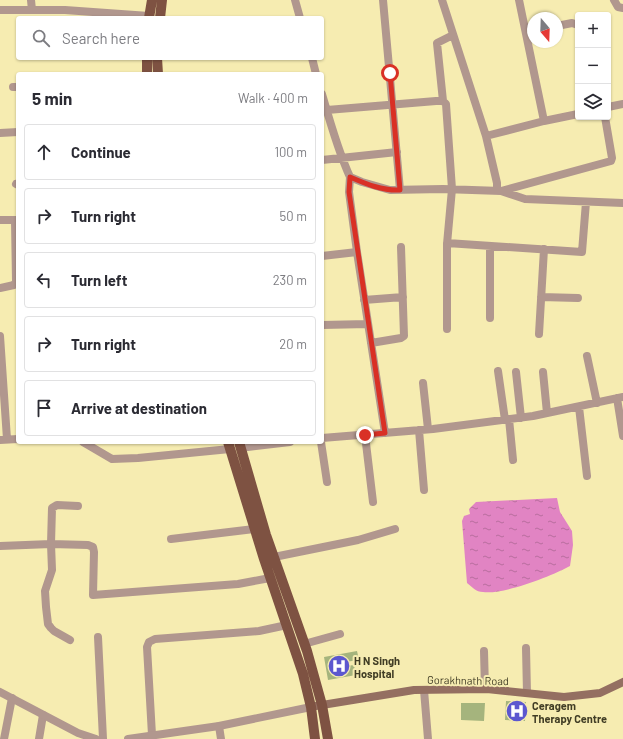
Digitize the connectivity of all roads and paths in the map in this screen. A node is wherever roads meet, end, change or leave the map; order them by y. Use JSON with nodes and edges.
{"nodes":[{"id":1,"x":31,"y":0,"type":"edge"},
{"id":2,"x":152,"y":0,"type":"edge"},
{"id":3,"x":162,"y":0,"type":"edge"},
{"id":4,"x":295,"y":0,"type":"edge"},
{"id":5,"x":383,"y":0,"type":"edge"},
{"id":6,"x":442,"y":0,"type":"edge"},
{"id":7,"x":519,"y":0,"type":"edge"},
{"id":8,"x":614,"y":0,"type":"edge"},
{"id":9,"x":623,"y":8,"type":"edge"},
{"id":10,"x":0,"y":10,"type":"edge"},
{"id":11,"x":32,"y":10,"type":"junction"},
{"id":12,"x":137,"y":16,"type":"edge"},
{"id":13,"x":149,"y":16,"type":"edge"},
{"id":14,"x":160,"y":16,"type":"edge"},
{"id":15,"x":299,"y":16,"type":"edge"},
{"id":16,"x":575,"y":24,"type":"edge"},
{"id":17,"x":563,"y":25,"type":"edge"},
{"id":18,"x":527,"y":26,"type":"edge"},
{"id":19,"x":453,"y":35,"type":"junction"},
{"id":20,"x":532,"y":48,"type":"edge"},
{"id":21,"x":147,"y":60,"type":"edge"},
{"id":22,"x":158,"y":60,"type":"edge"},
{"id":23,"x":312,"y":60,"type":"edge"},
{"id":24,"x":147,"y":72,"type":"edge"},
{"id":25,"x":158,"y":72,"type":"edge"},
{"id":26,"x":316,"y":72,"type":"edge"},
{"id":27,"x":324,"y":100,"type":"edge"},
{"id":28,"x":443,"y":101,"type":"junction"},
{"id":29,"x":393,"y":104,"type":"junction"},
{"id":30,"x":623,"y":104,"type":"edge"},
{"id":31,"x":611,"y":106,"type":"edge"},
{"id":32,"x":327,"y":110,"type":"junction"},
{"id":33,"x":575,"y":115,"type":"edge"},
{"id":34,"x":606,"y":120,"type":"edge"},
{"id":35,"x":544,"y":121,"type":"junction"},
{"id":36,"x":16,"y":132,"type":"edge"},
{"id":37,"x":0,"y":133,"type":"edge"},
{"id":38,"x":486,"y":136,"type":"junction"},
{"id":39,"x":397,"y":152,"type":"junction"},
{"id":40,"x":341,"y":157,"type":"junction"},
{"id":41,"x":324,"y":160,"type":"edge"},
{"id":42,"x":350,"y":177,"type":"junction"},
{"id":43,"x":452,"y":189,"type":"junction"},
{"id":44,"x":400,"y":190,"type":"junction"},
{"id":45,"x":499,"y":191,"type":"junction"},
{"id":46,"x":586,"y":202,"type":"junction"},
{"id":47,"x":623,"y":203,"type":"edge"},
{"id":48,"x":0,"y":220,"type":"edge"},
{"id":49,"x":16,"y":220,"type":"edge"},
{"id":50,"x":447,"y":244,"type":"junction"},
{"id":51,"x":490,"y":246,"type":"junction"},
{"id":52,"x":401,"y":247,"type":"dead end"},
{"id":53,"x":544,"y":249,"type":"junction"},
{"id":54,"x":357,"y":252,"type":"junction"},
{"id":55,"x":324,"y":256,"type":"edge"},
{"id":56,"x":16,"y":281,"type":"edge"},
{"id":57,"x":0,"y":288,"type":"edge"},
{"id":58,"x":403,"y":296,"type":"junction"},
{"id":59,"x":541,"y":297,"type":"junction"},
{"id":60,"x":578,"y":298,"type":"dead end"},
{"id":61,"x":364,"y":300,"type":"junction"},
{"id":62,"x":490,"y":318,"type":"dead end"},
{"id":63,"x":368,"y":324,"type":"junction"},
{"id":64,"x":324,"y":326,"type":"edge"},
{"id":65,"x":447,"y":329,"type":"dead end"},
{"id":66,"x":539,"y":334,"type":"dead end"},
{"id":67,"x":0,"y":336,"type":"edge"},
{"id":68,"x":371,"y":343,"type":"junction"},
{"id":69,"x":587,"y":356,"type":"dead end"},
{"id":70,"x":498,"y":371,"type":"dead end"},
{"id":71,"x":516,"y":372,"type":"dead end"},
{"id":72,"x":543,"y":372,"type":"dead end"},
{"id":73,"x":423,"y":384,"type":"dead end"},
{"id":74,"x":620,"y":398,"type":"edge"},
{"id":75,"x":597,"y":403,"type":"junction"},
{"id":76,"x":578,"y":406,"type":"junction"},
{"id":77,"x":547,"y":413,"type":"junction"},
{"id":78,"x":521,"y":418,"type":"junction"},
{"id":79,"x":507,"y":419,"type":"junction"},
{"id":80,"x":428,"y":429,"type":"junction"},
{"id":81,"x":419,"y":430,"type":"junction"},
{"id":82,"x":385,"y":433,"type":"junction"},
{"id":83,"x":365,"y":435,"type":"junction"},
{"id":84,"x":623,"y":436,"type":"edge"},
{"id":85,"x":324,"y":438,"type":"edge"},
{"id":86,"x":16,"y":439,"type":"edge"},
{"id":87,"x":3,"y":440,"type":"edge"},
{"id":88,"x":88,"y":444,"type":"edge"},
{"id":89,"x":253,"y":444,"type":"edge"},
{"id":90,"x":321,"y":444,"type":"edge"},
{"id":91,"x":235,"y":445,"type":"edge"},
{"id":92,"x":513,"y":460,"type":"dead end"},
{"id":93,"x":587,"y":476,"type":"dead end"},
{"id":94,"x":327,"y":482,"type":"dead end"},
{"id":95,"x":424,"y":490,"type":"dead end"},
{"id":96,"x":372,"y":502,"type":"dead end"},
{"id":97,"x":78,"y":506,"type":"dead end"},
{"id":98,"x":254,"y":529,"type":"junction"},
{"id":99,"x":396,"y":529,"type":"dead end"},
{"id":100,"x":172,"y":539,"type":"dead end"},
{"id":101,"x":52,"y":544,"type":"junction"},
{"id":102,"x":0,"y":546,"type":"edge"},
{"id":103,"x":274,"y":557,"type":"junction"},
{"id":104,"x":270,"y":578,"type":"junction"},
{"id":105,"x":287,"y":625,"type":"junction"},
{"id":106,"x":340,"y":634,"type":"dead end"},
{"id":107,"x":98,"y":637,"type":"dead end"},
{"id":108,"x":70,"y":640,"type":"dead end"},
{"id":109,"x":304,"y":644,"type":"junction"},
{"id":110,"x":526,"y":648,"type":"dead end"},
{"id":111,"x":484,"y":651,"type":"dead end"},
{"id":112,"x":623,"y":682,"type":"edge"},
{"id":113,"x":485,"y":689,"type":"junction"},
{"id":114,"x":424,"y":690,"type":"junction"},
{"id":115,"x":0,"y":692,"type":"edge"},
{"id":116,"x":527,"y":693,"type":"junction"},
{"id":117,"x":12,"y":698,"type":"junction"},
{"id":118,"x":322,"y":705,"type":"junction"},
{"id":119,"x":311,"y":707,"type":"junction"},
{"id":120,"x":43,"y":715,"type":"junction"},
{"id":121,"x":219,"y":726,"type":"junction"},
{"id":122,"x":152,"y":736,"type":"junction"},
{"id":123,"x":163,"y":736,"type":"edge"},
{"id":124,"x":4,"y":739,"type":"edge"},
{"id":125,"x":39,"y":739,"type":"edge"},
{"id":126,"x":96,"y":739,"type":"edge"},
{"id":127,"x":104,"y":739,"type":"edge"},
{"id":128,"x":128,"y":739,"type":"edge"},
{"id":129,"x":221,"y":739,"type":"edge"},
{"id":130,"x":315,"y":739,"type":"edge"},
{"id":131,"x":328,"y":739,"type":"edge"},
{"id":132,"x":428,"y":739,"type":"edge"}],
"edges":[{"from":1,"to":11,"type":"street"},
{"from":2,"to":13,"type":"main road"},
{"from":3,"to":14,"type":"main road"},
{"from":4,"to":15,"type":"street"},
{"from":5,"to":29,"type":"street"},
{"from":6,"to":19,"type":"street"},
{"from":7,"to":18,"type":"street"},
{"from":8,"to":9,"type":"street"},
{"from":10,"to":11,"type":"street"},
{"from":11,"to":12,"type":"street"},
{"from":16,"to":17,"type":"street"},
{"from":19,"to":28,"type":"street"},
{"from":19,"to":38,"type":"street"},
{"from":20,"to":35,"type":"street"},
{"from":21,"to":24,"type":"main road"},
{"from":22,"to":25,"type":"main road"},
{"from":23,"to":26,"type":"street"},
{"from":27,"to":32,"type":"street"},
{"from":28,"to":29,"type":"street"},
{"from":28,"to":43,"type":"street"},
{"from":29,"to":32,"type":"street"},
{"from":29,"to":39,"type":"street"},
{"from":30,"to":31,"type":"street"},
{"from":32,"to":40,"type":"street"},
{"from":33,"to":35,"type":"street"},
{"from":34,"to":45,"type":"street"},
{"from":35,"to":38,"type":"street"},
{"from":36,"to":37,"type":"street"},
{"from":38,"to":45,"type":"street"},
{"from":39,"to":40,"type":"street"},
{"from":39,"to":44,"type":"street"},
{"from":40,"to":41,"type":"street"},
{"from":40,"to":42,"type":"street"},
{"from":42,"to":44,"type":"street"},
{"from":42,"to":54,"type":"street"},
{"from":43,"to":44,"type":"street"},
{"from":43,"to":45,"type":"street"},
{"from":43,"to":50,"type":"street"},
{"from":45,"to":46,"type":"street"},
{"from":46,"to":47,"type":"street"},
{"from":46,"to":53,"type":"street"},
{"from":48,"to":49,"type":"street"},
{"from":50,"to":51,"type":"street"},
{"from":50,"to":65,"type":"street"},
{"from":51,"to":53,"type":"street"},
{"from":51,"to":62,"type":"street"},
{"from":52,"to":58,"type":"street"},
{"from":53,"to":59,"type":"street"},
{"from":54,"to":55,"type":"street"},
{"from":54,"to":61,"type":"street"},
{"from":56,"to":57,"type":"street"},
{"from":58,"to":61,"type":"street"},
{"from":58,"to":68,"type":"street"},
{"from":59,"to":60,"type":"street"},
{"from":59,"to":66,"type":"street"},
{"from":61,"to":63,"type":"street"},
{"from":63,"to":64,"type":"street"},
{"from":63,"to":68,"type":"street"},
{"from":67,"to":87,"type":"street"},
{"from":68,"to":82,"type":"street"},
{"from":69,"to":75,"type":"street"},
{"from":70,"to":79,"type":"street"},
{"from":71,"to":78,"type":"street"},
{"from":72,"to":77,"type":"street"},
{"from":73,"to":80,"type":"street"},
{"from":74,"to":75,"type":"street"},
{"from":74,"to":84,"type":"street"},
{"from":75,"to":76,"type":"street"},
{"from":76,"to":77,"type":"street"},
{"from":76,"to":93,"type":"street"},
{"from":77,"to":78,"type":"street"},
{"from":78,"to":79,"type":"street"},
{"from":79,"to":80,"type":"street"},
{"from":79,"to":92,"type":"street"},
{"from":80,"to":81,"type":"street"},
{"from":81,"to":82,"type":"street"},
{"from":81,"to":95,"type":"street"},
{"from":82,"to":83,"type":"street"},
{"from":83,"to":85,"type":"street"},
{"from":83,"to":96,"type":"street"},
{"from":86,"to":87,"type":"street"},
{"from":88,"to":91,"type":"street"},
{"from":89,"to":91,"type":"street"},
{"from":90,"to":94,"type":"street"},
{"from":91,"to":98,"type":"main road"},
{"from":91,"to":103,"type":"main road"},
{"from":97,"to":101,"type":"street"},
{"from":98,"to":100,"type":"street"},
{"from":98,"to":104,"type":"main road"},
{"from":99,"to":103,"type":"street"},
{"from":101,"to":102,"type":"street"},
{"from":101,"to":104,"type":"street"},
{"from":101,"to":108,"type":"street"},
{"from":103,"to":109,"type":"main road"},
{"from":104,"to":105,"type":"main road"},
{"from":105,"to":119,"type":"main road"},
{"from":105,"to":122,"type":"street"},
{"from":106,"to":109,"type":"street"},
{"from":107,"to":127,"type":"street"},
{"from":109,"to":118,"type":"main road"},
{"from":110,"to":116,"type":"street"},
{"from":111,"to":113,"type":"street"},
{"from":112,"to":116,"type":"main road","name":"Gorakhnath Road"},
{"from":113,"to":114,"type":"main road","name":"Gorakhnath Road"},
{"from":113,"to":116,"type":"main road","name":"Gorakhnath Road"},
{"from":114,"to":118,"type":"main road","name":"Gorakhnath Road"},
{"from":114,"to":132,"type":"street"},
{"from":115,"to":117,"type":"street"},
{"from":117,"to":120,"type":"street"},
{"from":117,"to":124,"type":"street"},
{"from":118,"to":119,"type":"main road","name":"Gorakhnath Road"},
{"from":118,"to":131,"type":"main road"},
{"from":119,"to":121,"type":"street"},
{"from":119,"to":130,"type":"main road"},
{"from":120,"to":125,"type":"street"},
{"from":120,"to":126,"type":"street"},
{"from":121,"to":123,"type":"street"},
{"from":121,"to":129,"type":"street"},
{"from":122,"to":123,"type":"street"},
{"from":122,"to":128,"type":"street"}]}
